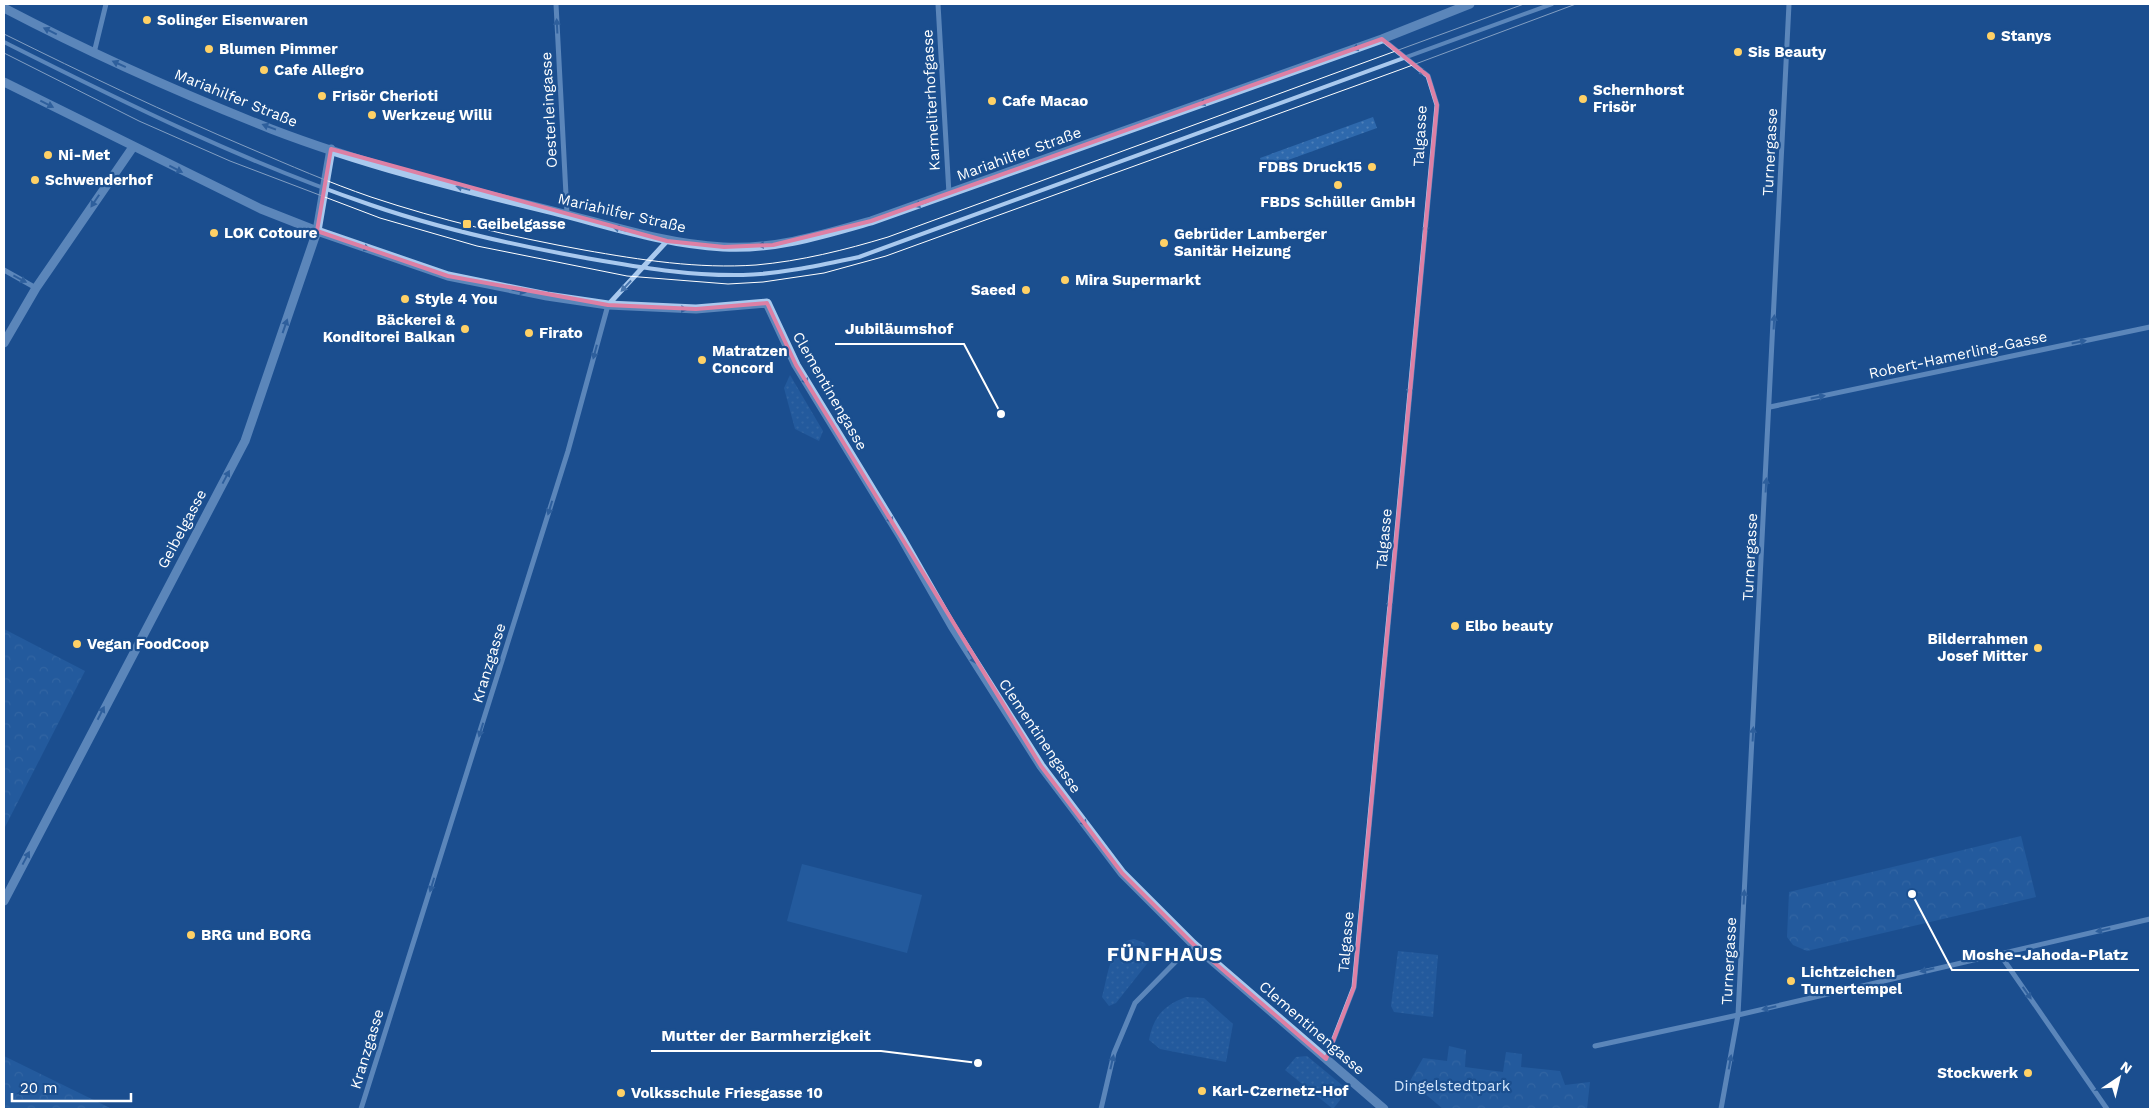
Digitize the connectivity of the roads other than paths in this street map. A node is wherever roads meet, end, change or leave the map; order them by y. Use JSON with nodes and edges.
{"nodes":[{"id":1,"x":106,"y":4,"type":"edge"},
{"id":2,"x":556,"y":4,"type":"edge"},
{"id":3,"x":938,"y":4,"type":"edge"},
{"id":4,"x":1470,"y":4,"type":"edge"},
{"id":5,"x":1552,"y":4,"type":"edge"},
{"id":6,"x":1789,"y":4,"type":"edge"},
{"id":7,"x":4,"y":8,"type":"edge"},
{"id":8,"x":1382,"y":39,"type":"junction"},
{"id":9,"x":4,"y":42,"type":"edge"},
{"id":10,"x":94,"y":53,"type":"junction"},
{"id":11,"x":1405,"y":58,"type":"junction"},
{"id":12,"x":4,"y":82,"type":"edge"},
{"id":13,"x":133,"y":146,"type":"junction"},
{"id":14,"x":331,"y":149,"type":"junction"},
{"id":15,"x":324,"y":188,"type":"junction"},
{"id":16,"x":949,"y":194,"type":"junction"},
{"id":17,"x":567,"y":214,"type":"junction"},
{"id":18,"x":317,"y":231,"type":"junction"},
{"id":19,"x":667,"y":241,"type":"junction"},
{"id":20,"x":643,"y":268,"type":"junction"},
{"id":21,"x":4,"y":270,"type":"edge"},
{"id":22,"x":36,"y":288,"type":"junction"},
{"id":23,"x":608,"y":305,"type":"junction"},
{"id":24,"x":2150,"y":327,"type":"edge"},
{"id":25,"x":4,"y":343,"type":"edge"},
{"id":26,"x":1770,"y":407,"type":"junction"},
{"id":27,"x":4,"y":901,"type":"edge"},
{"id":28,"x":2150,"y":919,"type":"edge"},
{"id":29,"x":1193,"y":944,"type":"junction"},
{"id":30,"x":2000,"y":953,"type":"junction"},
{"id":31,"x":1738,"y":1015,"type":"junction"},
{"id":32,"x":1595,"y":1046,"type":"dead end"},
{"id":33,"x":1326,"y":1059,"type":"junction"},
{"id":34,"x":361,"y":1109,"type":"edge"},
{"id":35,"x":1101,"y":1109,"type":"edge"},
{"id":36,"x":1384,"y":1109,"type":"edge"},
{"id":37,"x":1721,"y":1109,"type":"edge"},
{"id":38,"x":2107,"y":1109,"type":"edge"}],
"edges":[{"from":1,"to":10,"type":"street"},
{"from":17,"to":2,"type":"street","name":"Oesterleingasse","one_way":true},
{"from":3,"to":16,"type":"street","name":"Karmeliterhofgasse"},
{"from":4,"to":8,"type":"street","name":"Mariahilfer Straße"},
{"from":5,"to":11,"type":"lane"},
{"from":26,"to":6,"type":"street","name":"Turnergasse","one_way":true},
{"from":10,"to":7,"type":"street","name":"Mariahilfer Straße","one_way":true},
{"from":8,"to":11,"type":"street","name":"Talgasse"},
{"from":8,"to":16,"type":"street","name":"Mariahilfer Straße","one_way":true},
{"from":9,"to":15,"type":"lane"},
{"from":14,"to":10,"type":"street","name":"Mariahilfer Straße","one_way":true},
{"from":11,"to":20,"type":"lane"},
{"from":11,"to":33,"type":"street","name":"Talgasse","one_way":true},
{"from":12,"to":13,"type":"street","one_way":true},
{"from":13,"to":18,"type":"street","one_way":true},
{"from":13,"to":22,"type":"street","one_way":true},
{"from":14,"to":15,"type":"street","name":"Geibelgasse"},
{"from":17,"to":14,"type":"street","name":"Mariahilfer Straße","one_way":true},
{"from":15,"to":18,"type":"street","name":"Geibelgasse"},
{"from":15,"to":20,"type":"lane"},
{"from":16,"to":19,"type":"street","name":"Mariahilfer Straße","one_way":true},
{"from":19,"to":17,"type":"street","name":"Mariahilfer Straße","one_way":true},
{"from":18,"to":23,"type":"street","one_way":true},
{"from":27,"to":18,"type":"street","name":"Geibelgasse","one_way":true},
{"from":19,"to":20,"type":"street","name":"Kranzgasse"},
{"from":20,"to":23,"type":"street","name":"Kranzgasse","one_way":true},
{"from":21,"to":22,"type":"street","one_way":true},
{"from":22,"to":25,"type":"street"},
{"from":23,"to":29,"type":"street","name":"Clementinengasse","one_way":true},
{"from":23,"to":34,"type":"street","name":"Kranzgasse","one_way":true},
{"from":26,"to":24,"type":"street","name":"Robert-Hamerling-Gasse","one_way":true},
{"from":31,"to":26,"type":"street","name":"Turnergasse","one_way":true},
{"from":28,"to":30,"type":"street","one_way":true},
{"from":29,"to":33,"type":"street","name":"Clementinengasse"},
{"from":35,"to":29,"type":"street","one_way":true},
{"from":30,"to":31,"type":"street","one_way":true},
{"from":30,"to":38,"type":"street","one_way":true},
{"from":31,"to":32,"type":"street"},
{"from":37,"to":31,"type":"street","name":"Turnergasse","one_way":true},
{"from":33,"to":36,"type":"street","name":"Clementinengasse"}]}
